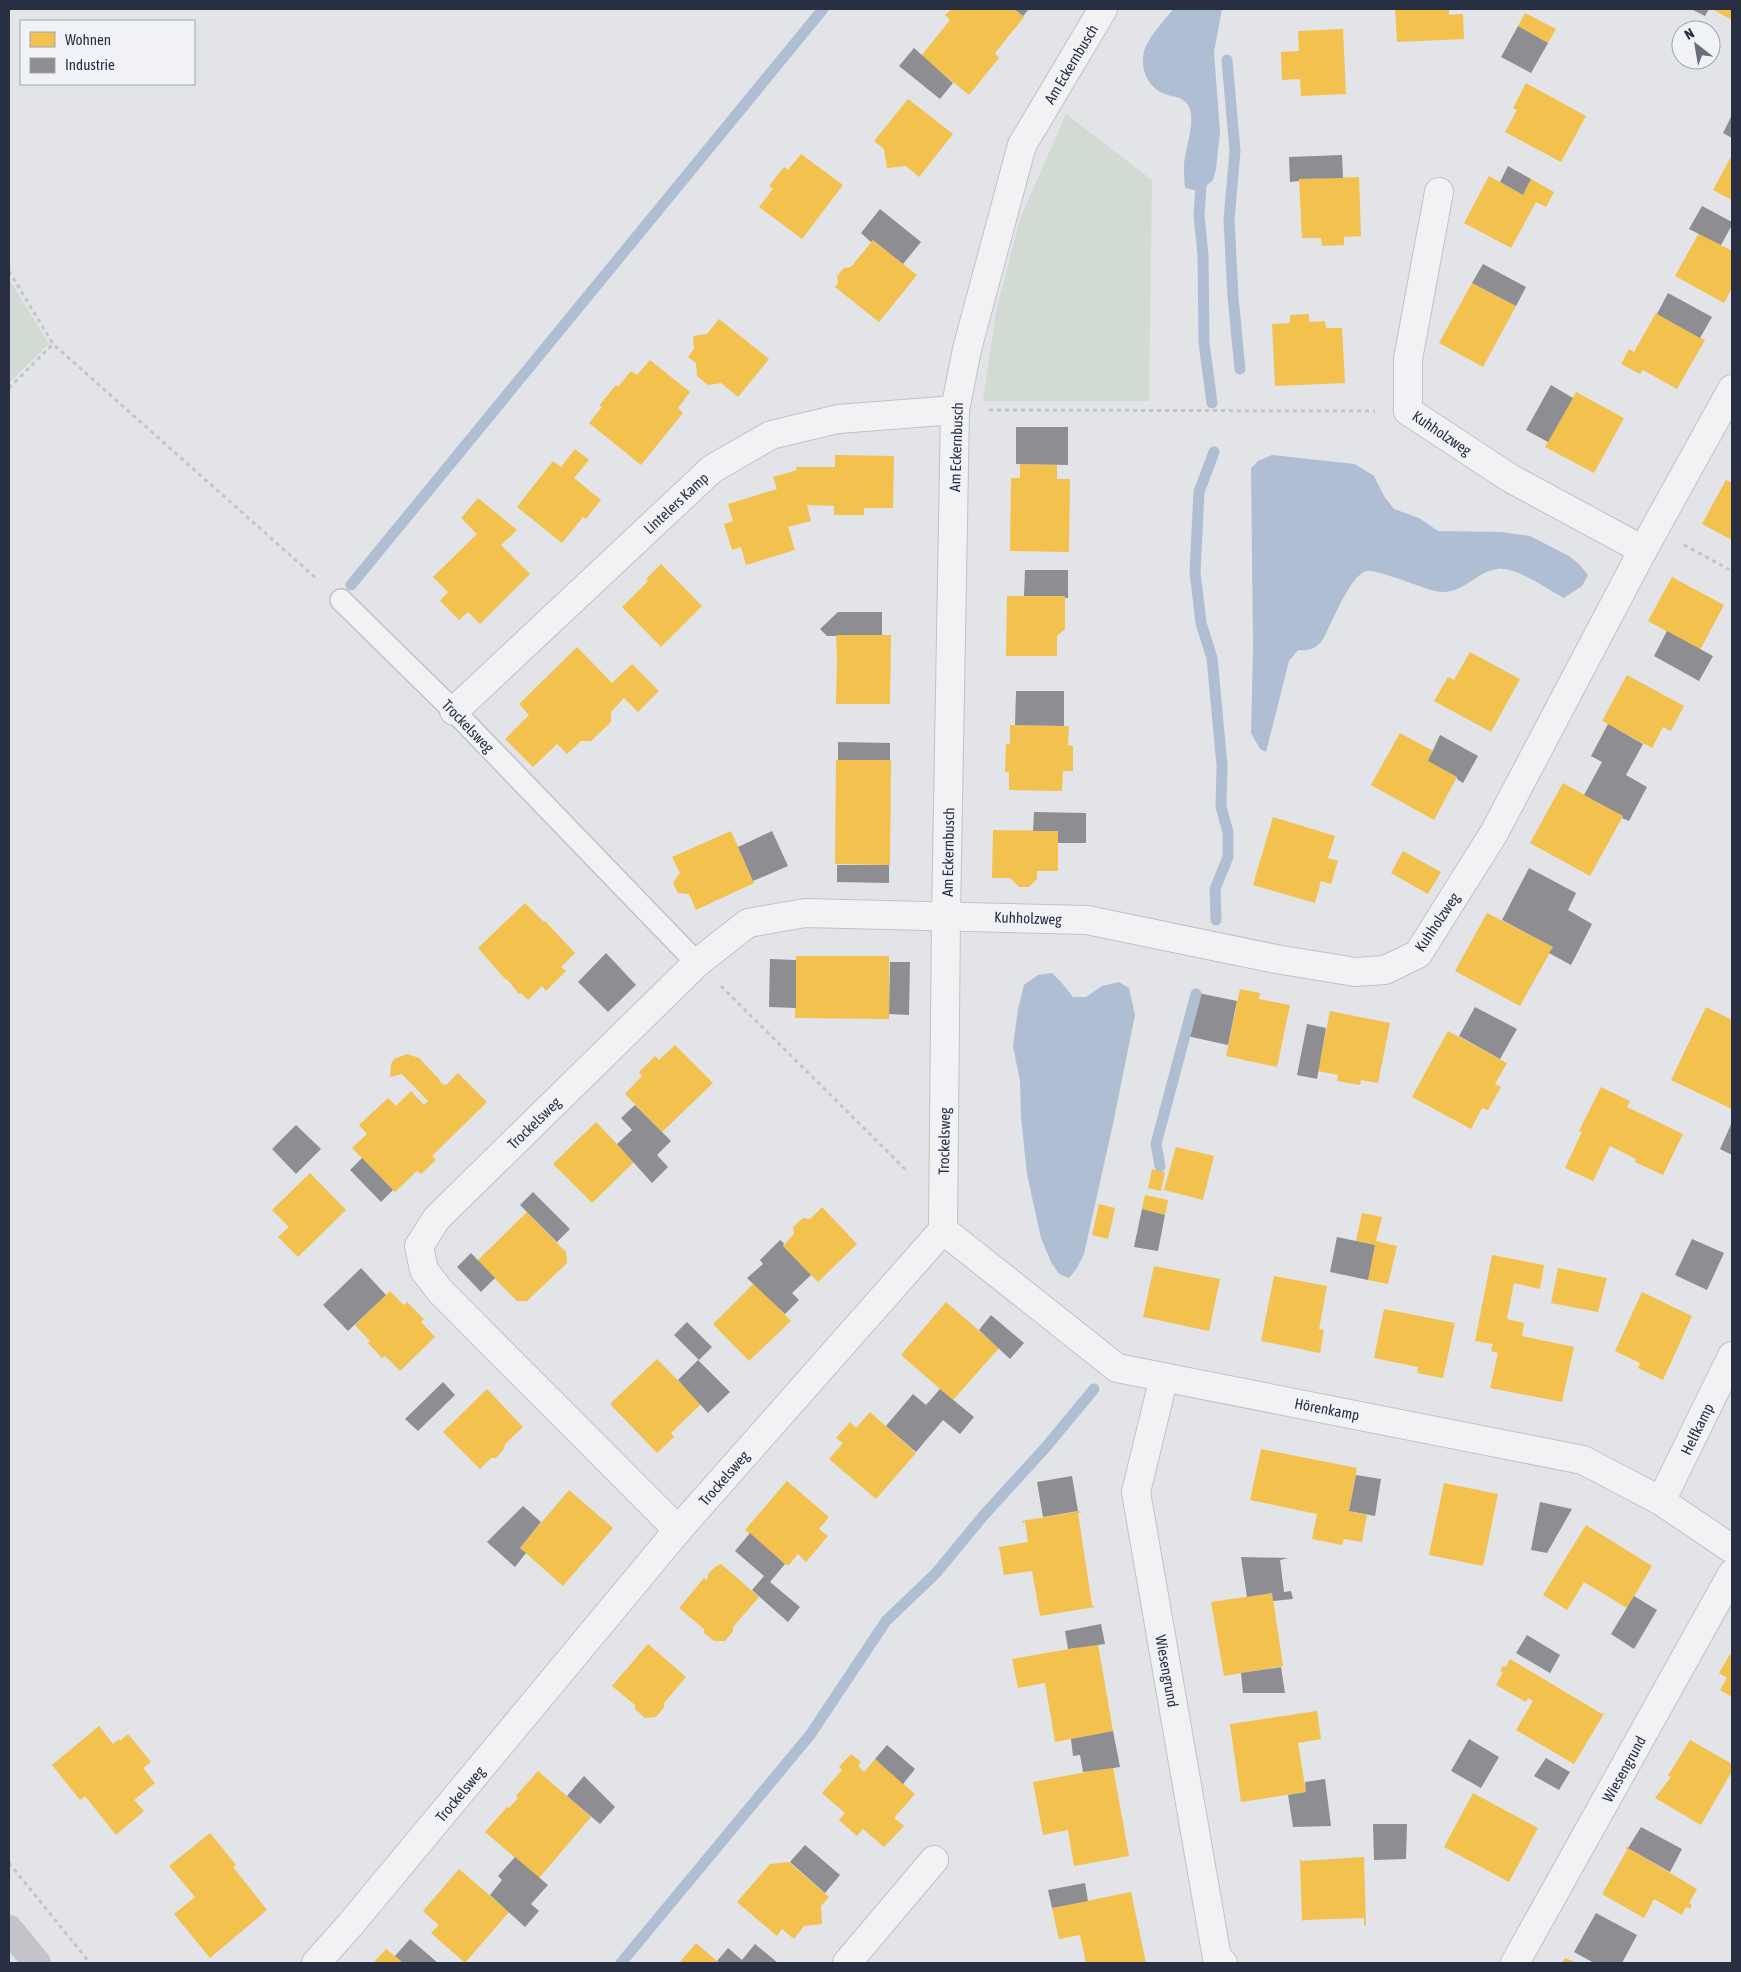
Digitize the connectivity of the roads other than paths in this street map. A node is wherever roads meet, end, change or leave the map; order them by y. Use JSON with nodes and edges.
{"nodes":[{"id":1,"x":1103,"y":9,"type":"edge"},
{"id":2,"x":1439,"y":192,"type":"dead end"},
{"id":3,"x":1732,"y":389,"type":"edge"},
{"id":4,"x":955,"y":410,"type":"junction"},
{"id":5,"x":1649,"y":539,"type":"junction"},
{"id":6,"x":341,"y":600,"type":"road end"},
{"id":7,"x":454,"y":711,"type":"junction"},
{"id":8,"x":946,"y":916,"type":"junction"},
{"id":9,"x":697,"y":963,"type":"junction"},
{"id":10,"x":944,"y":1230,"type":"junction"},
{"id":11,"x":1732,"y":1356,"type":"edge"},
{"id":12,"x":1164,"y":1377,"type":"junction"},
{"id":13,"x":1661,"y":1501,"type":"junction"},
{"id":14,"x":678,"y":1530,"type":"junction"},
{"id":15,"x":1732,"y":1549,"type":"edge"},
{"id":16,"x":1732,"y":1574,"type":"edge"},
{"id":17,"x":934,"y":1860,"type":"dead end"},
{"id":18,"x":9,"y":1929,"type":"edge"},
{"id":19,"x":37,"y":1963,"type":"edge"},
{"id":20,"x":316,"y":1963,"type":"edge"},
{"id":21,"x":847,"y":1963,"type":"edge"},
{"id":22,"x":1223,"y":1963,"type":"edge"},
{"id":23,"x":1515,"y":1963,"type":"edge"}],
"edges":[{"from":1,"to":4,"type":"street","name":"Am Eckernbusch"},
{"from":2,"to":5,"type":"street","name":"Kuhholzweg"},
{"from":3,"to":5,"type":"street","name":"Kuhholzweg"},
{"from":4,"to":7,"type":"street","name":"Lintelers Kamp"},
{"from":4,"to":8,"type":"street","name":"Am Eckernbusch"},
{"from":5,"to":8,"type":"street","name":"Kuhholzweg"},
{"from":6,"to":7,"type":"lane","name":"Trockelsweg"},
{"from":7,"to":9,"type":"lane","name":"Trockelsweg"},
{"from":8,"to":9,"type":"street","name":"Trockelsweg"},
{"from":8,"to":10,"type":"street","name":"Trockelsweg"},
{"from":9,"to":14,"type":"street","name":"Trockelsweg"},
{"from":10,"to":12,"type":"street","name":"Hörenkamp"},
{"from":10,"to":14,"type":"street","name":"Trockelsweg"},
{"from":11,"to":13,"type":"street","name":"Helfkamp"},
{"from":12,"to":13,"type":"street","name":"Hörenkamp"},
{"from":12,"to":22,"type":"street","name":"Wiesengrund"},
{"from":13,"to":15,"type":"street","name":"Hörenkamp"},
{"from":14,"to":20,"type":"street","name":"Trockelsweg"},
{"from":16,"to":23,"type":"street","name":"Wiesengrund"},
{"from":17,"to":21,"type":"street"},
{"from":18,"to":19,"type":"main road"}]}
